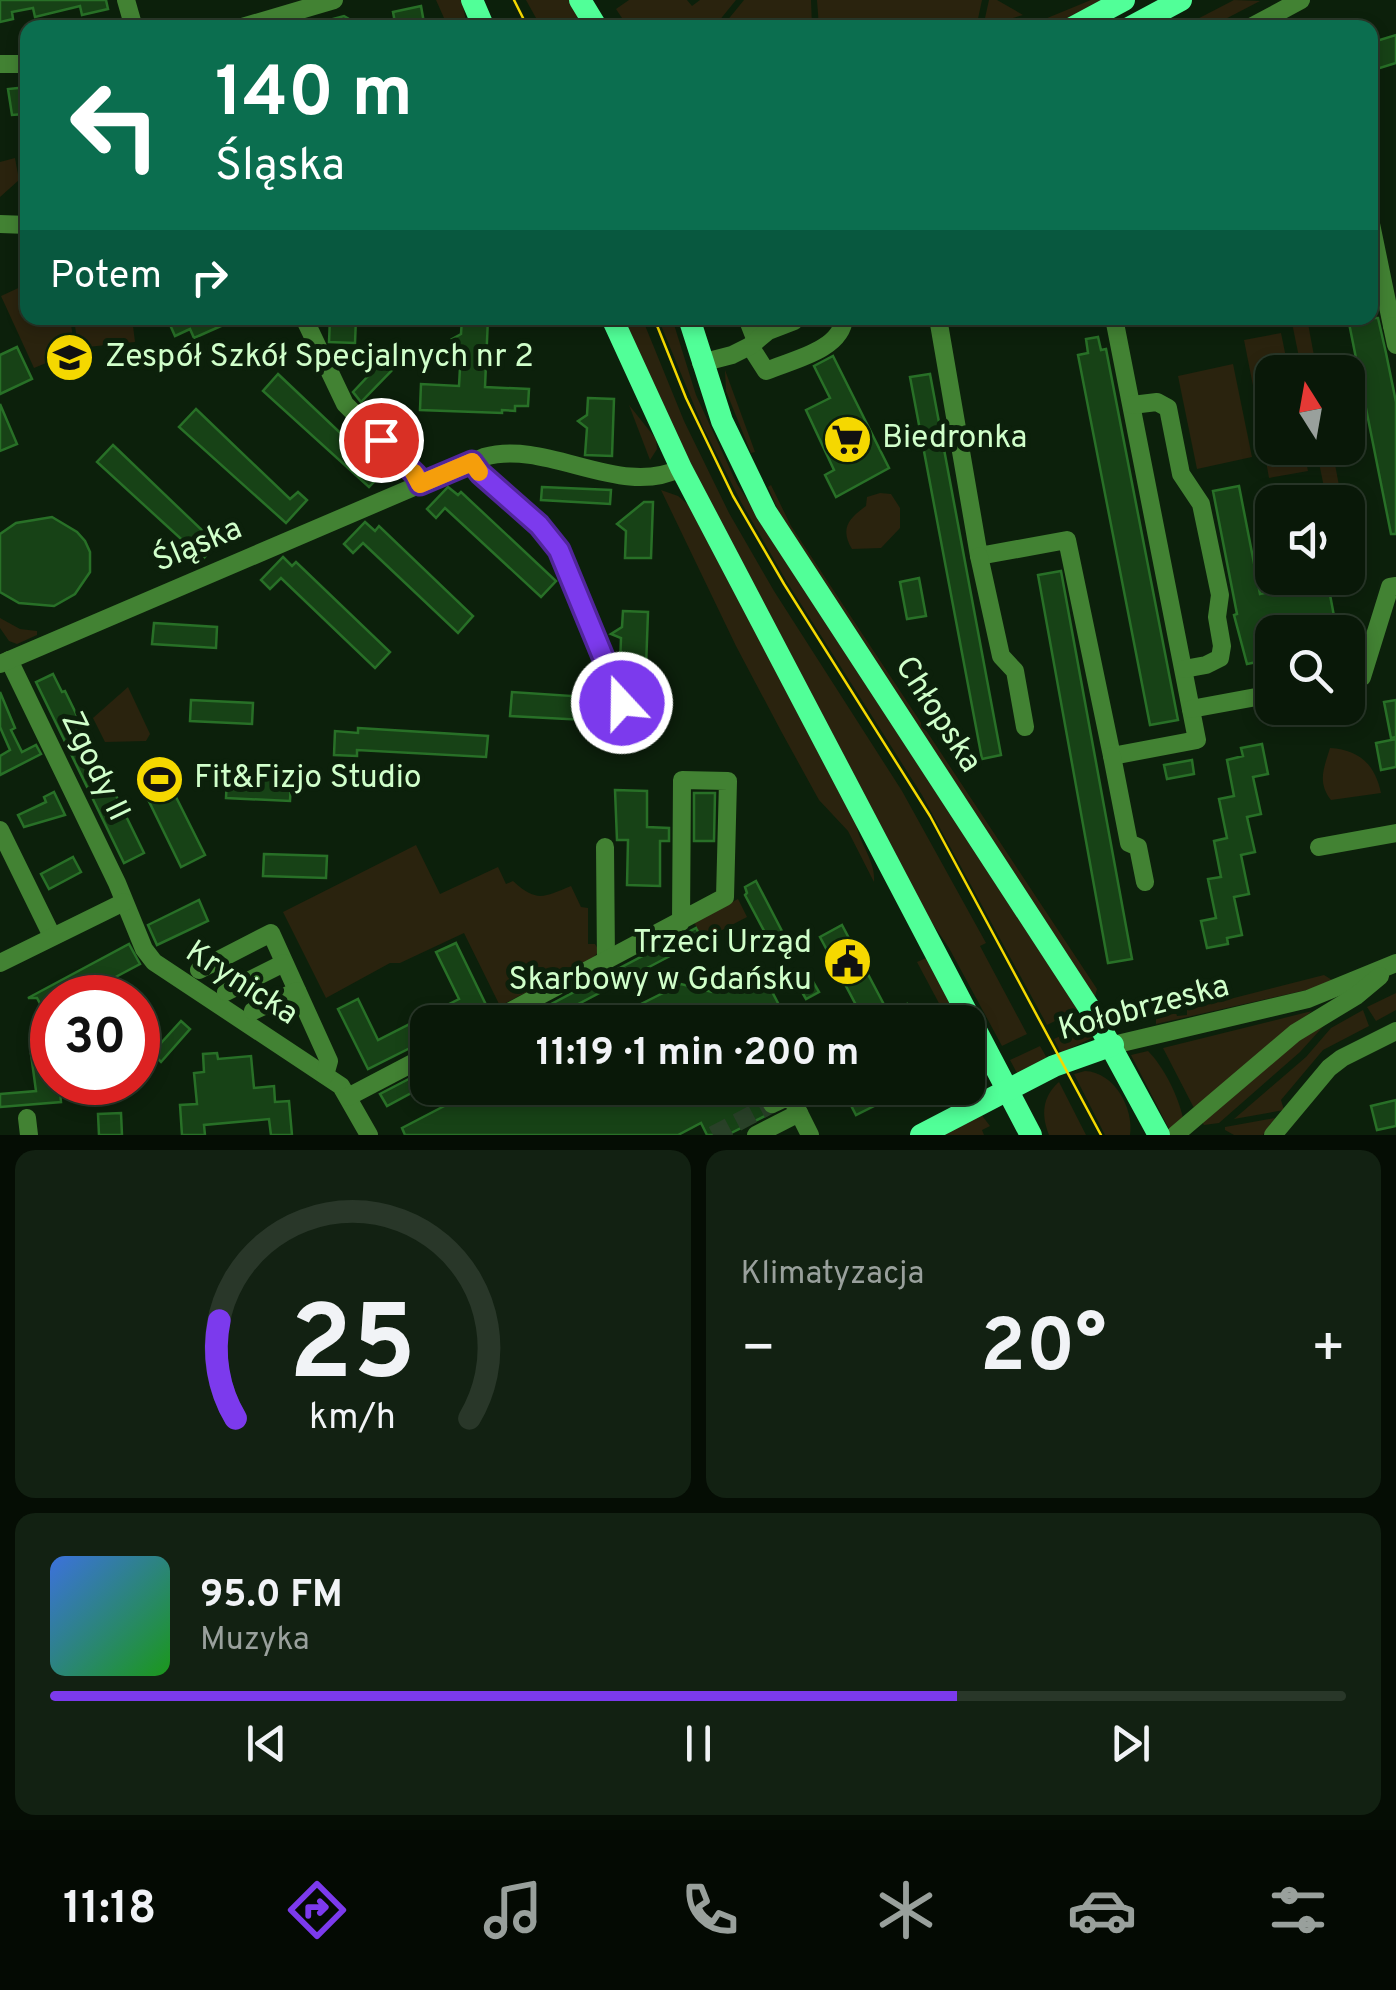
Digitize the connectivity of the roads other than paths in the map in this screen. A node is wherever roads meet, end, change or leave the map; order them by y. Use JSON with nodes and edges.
{"nodes":[{"id":1,"x":334,"y":0,"type":"edge"},
{"id":2,"x":1124,"y":0,"type":"edge"},
{"id":3,"x":1182,"y":0,"type":"edge"},
{"id":4,"x":1301,"y":0,"type":"edge"},
{"id":5,"x":266,"y":20,"type":"edge"},
{"id":6,"x":1087,"y":20,"type":"edge"},
{"id":7,"x":1144,"y":20,"type":"edge"},
{"id":8,"x":1264,"y":20,"type":"edge"},
{"id":9,"x":1378,"y":254,"type":"edge"},
{"id":10,"x":307,"y":325,"type":"edge"},
{"id":11,"x":615,"y":325,"type":"edge"},
{"id":12,"x":690,"y":325,"type":"edge"},
{"id":13,"x":749,"y":325,"type":"edge"},
{"id":14,"x":781,"y":325,"type":"edge"},
{"id":15,"x":843,"y":325,"type":"edge"},
{"id":16,"x":939,"y":325,"type":"edge"},
{"id":17,"x":1115,"y":325,"type":"edge"},
{"id":18,"x":1394,"y":325,"type":"edge"},
{"id":19,"x":753,"y":344,"type":"junction"},
{"id":20,"x":1396,"y":346,"type":"edge"},
{"id":21,"x":702,"y":363,"type":"junction"},
{"id":22,"x":1132,"y":405,"type":"junction"},
{"id":23,"x":472,"y":462,"type":"junction"},
{"id":24,"x":681,"y":468,"type":"junction"},
{"id":25,"x":420,"y":484,"type":"junction"},
{"id":26,"x":979,"y":556,"type":"junction"},
{"id":27,"x":1396,"y":586,"type":"edge"},
{"id":28,"x":4,"y":662,"type":"edge"},
{"id":29,"x":1365,"y":667,"type":"edge"},
{"id":30,"x":1184,"y":669,"type":"junction"},
{"id":31,"x":1255,"y":697,"type":"edge"},
{"id":32,"x":622,"y":703,"type":"dead end"},
{"id":33,"x":1191,"y":708,"type":"junction"},
{"id":34,"x":1025,"y":727,"type":"dead end"},
{"id":35,"x":1112,"y":756,"type":"junction"},
{"id":36,"x":1396,"y":833,"type":"edge"},
{"id":37,"x":1,"y":836,"type":"edge"},
{"id":38,"x":605,"y":847,"type":"dead end"},
{"id":39,"x":1319,"y":848,"type":"dead end"},
{"id":40,"x":1144,"y":882,"type":"dead end"},
{"id":41,"x":124,"y":902,"type":"junction"},
{"id":42,"x":681,"y":922,"type":"junction"},
{"id":43,"x":52,"y":936,"type":"junction"},
{"id":44,"x":0,"y":962,"type":"edge"},
{"id":45,"x":284,"y":962,"type":"junction"},
{"id":46,"x":606,"y":962,"type":"junction"},
{"id":47,"x":1394,"y":964,"type":"edge"},
{"id":48,"x":200,"y":970,"type":"dead end"},
{"id":49,"x":297,"y":991,"type":"junction"},
{"id":50,"x":226,"y":992,"type":"dead end"},
{"id":51,"x":523,"y":1005,"type":"edge"},
{"id":52,"x":253,"y":1011,"type":"dead end"},
{"id":53,"x":1396,"y":1031,"type":"edge"},
{"id":54,"x":1113,"y":1045,"type":"junction"},
{"id":55,"x":410,"y":1064,"type":"edge"},
{"id":56,"x":325,"y":1075,"type":"junction"},
{"id":57,"x":1007,"y":1089,"type":"junction"},
{"id":58,"x":348,"y":1096,"type":"junction"},
{"id":59,"x":794,"y":1105,"type":"edge"},
{"id":60,"x":799,"y":1112,"type":"junction"},
{"id":61,"x":369,"y":1135,"type":"edge"},
{"id":62,"x":756,"y":1135,"type":"edge"},
{"id":63,"x":810,"y":1135,"type":"edge"},
{"id":64,"x":921,"y":1135,"type":"edge"},
{"id":65,"x":1031,"y":1135,"type":"edge"},
{"id":66,"x":1159,"y":1135,"type":"edge"},
{"id":67,"x":1176,"y":1135,"type":"edge"},
{"id":68,"x":1273,"y":1135,"type":"edge"}],
"edges":[{"from":1,"to":5,"type":"street"},
{"from":2,"to":6,"type":"main road"},
{"from":3,"to":7,"type":"main road"},
{"from":4,"to":8,"type":"street"},
{"from":9,"to":18,"type":"street"},
{"from":10,"to":25,"type":"street"},
{"from":11,"to":24,"type":"main road"},
{"from":12,"to":21,"type":"main road","name":"Chłopska"},
{"from":13,"to":19,"type":"street"},
{"from":14,"to":19,"type":"street"},
{"from":15,"to":19,"type":"street"},
{"from":16,"to":26,"type":"street"},
{"from":17,"to":22,"type":"street"},
{"from":18,"to":20,"type":"street"},
{"from":19,"to":21,"type":"street"},
{"from":21,"to":54,"type":"main road","name":"Chłopska"},
{"from":22,"to":30,"type":"street"},
{"from":22,"to":30,"type":"street"},
{"from":23,"to":24,"type":"street","name":"Śląska"},
{"from":23,"to":25,"type":"street","name":"Śląska"},
{"from":23,"to":32,"type":"street"},
{"from":24,"to":57,"type":"main road"},
{"from":25,"to":28,"type":"street","name":"Śląska"},
{"from":26,"to":34,"type":"street"},
{"from":26,"to":35,"type":"street"},
{"from":27,"to":29,"type":"street"},
{"from":28,"to":41,"type":"street","name":"Zgody II"},
{"from":30,"to":33,"type":"street"},
{"from":31,"to":33,"type":"street"},
{"from":33,"to":35,"type":"street"},
{"from":35,"to":40,"type":"street"},
{"from":36,"to":39,"type":"street"},
{"from":37,"to":43,"type":"street"},
{"from":38,"to":46,"type":"street"},
{"from":41,"to":43,"type":"street"},
{"from":41,"to":56,"type":"street","name":"Krynicka"},
{"from":42,"to":42,"type":"street"},
{"from":42,"to":46,"type":"street"},
{"from":43,"to":44,"type":"street"},
{"from":45,"to":48,"type":"street"},
{"from":45,"to":49,"type":"street"},
{"from":45,"to":50,"type":"street"},
{"from":46,"to":51,"type":"street"},
{"from":47,"to":54,"type":"street","name":"Kołobrzeska"},
{"from":47,"to":67,"type":"street","name":"Kołobrzeska"},
{"from":49,"to":52,"type":"street"},
{"from":49,"to":56,"type":"street"},
{"from":53,"to":68,"type":"street"},
{"from":54,"to":57,"type":"main road","name":"Kołobrzeska"},
{"from":54,"to":66,"type":"main road","name":"Chłopska"},
{"from":55,"to":58,"type":"street"},
{"from":56,"to":58,"type":"street","name":"Krynicka"},
{"from":57,"to":64,"type":"main road","name":"Kołobrzeska"},
{"from":57,"to":65,"type":"main road"},
{"from":58,"to":61,"type":"street","name":"Krynicka"},
{"from":59,"to":60,"type":"street"},
{"from":60,"to":62,"type":"street"},
{"from":60,"to":63,"type":"street"}]}
